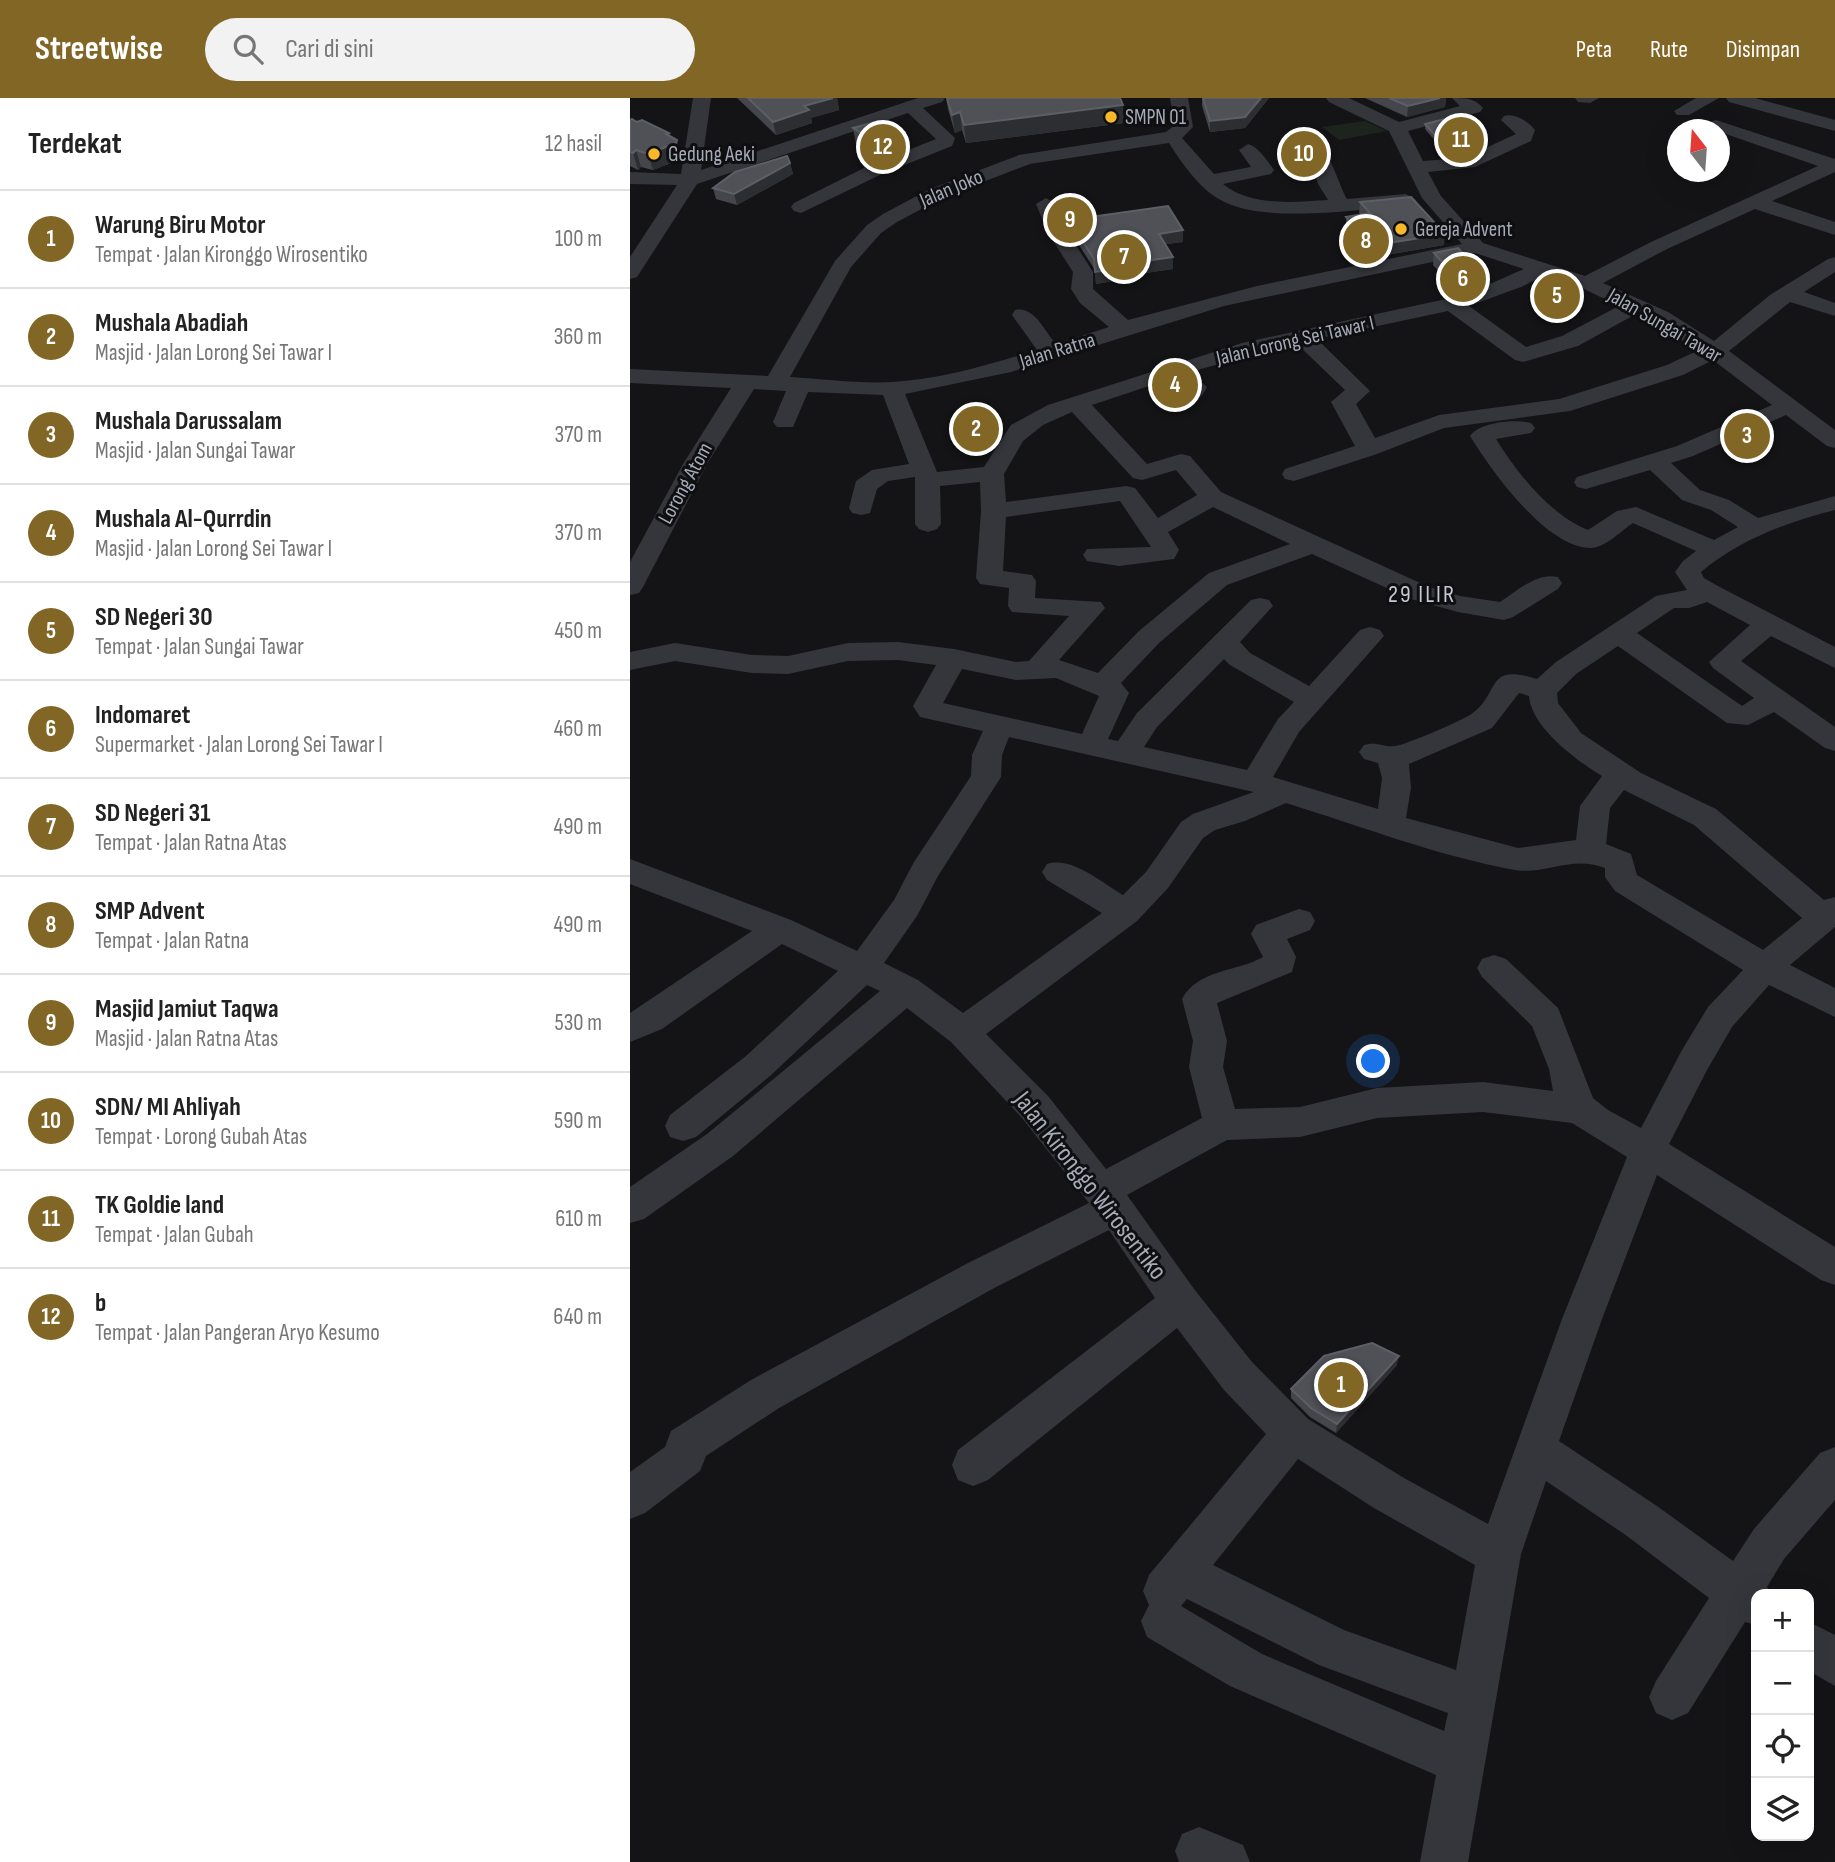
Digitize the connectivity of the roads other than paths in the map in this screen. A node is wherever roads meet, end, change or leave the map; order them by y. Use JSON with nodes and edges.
{"nodes":[{"id":1,"x":702,"y":98,"type":"edge"},
{"id":2,"x":936,"y":98,"type":"edge"},
{"id":3,"x":1179,"y":98,"type":"edge"},
{"id":4,"x":1335,"y":98,"type":"edge"},
{"id":5,"x":1461,"y":98,"type":"edge"},
{"id":6,"x":1584,"y":98,"type":"edge"},
{"id":7,"x":1590,"y":98,"type":"edge"},
{"id":8,"x":1710,"y":98,"type":"edge"},
{"id":9,"x":1735,"y":98,"type":"edge"},
{"id":10,"x":910,"y":106,"type":"junction"},
{"id":11,"x":1696,"y":119,"type":"edge"},
{"id":12,"x":1510,"y":120,"type":"dead end"},
{"id":13,"x":1835,"y":126,"type":"edge"},
{"id":14,"x":1397,"y":128,"type":"junction"},
{"id":15,"x":1730,"y":133,"type":"edge"},
{"id":16,"x":817,"y":138,"type":"junction"},
{"id":17,"x":1178,"y":143,"type":"dead end"},
{"id":18,"x":732,"y":148,"type":"dead end"},
{"id":19,"x":1248,"y":150,"type":"dead end"},
{"id":20,"x":1316,"y":150,"type":"dead end"},
{"id":21,"x":775,"y":152,"type":"junction"},
{"id":22,"x":1835,"y":165,"type":"edge"},
{"id":23,"x":1418,"y":167,"type":"junction"},
{"id":24,"x":875,"y":170,"type":"junction"},
{"id":25,"x":630,"y":178,"type":"edge"},
{"id":26,"x":690,"y":180,"type":"junction"},
{"id":27,"x":1209,"y":181,"type":"junction"},
{"id":28,"x":1432,"y":198,"type":"junction"},
{"id":29,"x":1755,"y":202,"type":"junction"},
{"id":30,"x":1045,"y":204,"type":"dead end"},
{"id":31,"x":1339,"y":204,"type":"junction"},
{"id":32,"x":801,"y":207,"type":"dead end"},
{"id":33,"x":1835,"y":229,"type":"edge"},
{"id":34,"x":1476,"y":247,"type":"junction"},
{"id":35,"x":1835,"y":263,"type":"edge"},
{"id":36,"x":1542,"y":268,"type":"junction"},
{"id":37,"x":630,"y":273,"type":"edge"},
{"id":38,"x":1587,"y":283,"type":"junction"},
{"id":39,"x":1784,"y":296,"type":"junction"},
{"id":40,"x":1452,"y":304,"type":"junction"},
{"id":41,"x":1637,"y":305,"type":"junction"},
{"id":42,"x":1835,"y":310,"type":"edge"},
{"id":43,"x":1023,"y":315,"type":"dead end"},
{"id":44,"x":1125,"y":328,"type":"junction"},
{"id":45,"x":1300,"y":335,"type":"junction"},
{"id":46,"x":1715,"y":351,"type":"junction"},
{"id":47,"x":1052,"y":353,"type":"junction"},
{"id":48,"x":1173,"y":370,"type":"junction"},
{"id":49,"x":630,"y":376,"type":"edge"},
{"id":50,"x":746,"y":383,"type":"junction"},
{"id":51,"x":774,"y":384,"type":"junction"},
{"id":52,"x":799,"y":386,"type":"junction"},
{"id":53,"x":891,"y":389,"type":"junction"},
{"id":54,"x":1183,"y":398,"type":"dead end"},
{"id":55,"x":1078,"y":404,"type":"junction"},
{"id":56,"x":1788,"y":406,"type":"junction"},
{"id":57,"x":1533,"y":410,"type":"junction"},
{"id":58,"x":785,"y":422,"type":"dead end"},
{"id":59,"x":1835,"y":441,"type":"edge"},
{"id":60,"x":1369,"y":449,"type":"junction"},
{"id":61,"x":1653,"y":460,"type":"junction"},
{"id":62,"x":992,"y":474,"type":"junction"},
{"id":63,"x":1294,"y":474,"type":"dead end"},
{"id":64,"x":926,"y":475,"type":"junction"},
{"id":65,"x":1586,"y":482,"type":"dead end"},
{"id":66,"x":1212,"y":497,"type":"junction"},
{"id":67,"x":1835,"y":503,"type":"edge"},
{"id":68,"x":861,"y":508,"type":"dead end"},
{"id":69,"x":994,"y":511,"type":"junction"},
{"id":70,"x":928,"y":524,"type":"dead end"},
{"id":71,"x":1757,"y":528,"type":"junction"},
{"id":72,"x":1154,"y":530,"type":"junction"},
{"id":73,"x":1314,"y":544,"type":"junction"},
{"id":74,"x":1716,"y":550,"type":"junction"},
{"id":75,"x":1096,"y":555,"type":"dead end"},
{"id":76,"x":1549,"y":583,"type":"dead end"},
{"id":77,"x":630,"y":587,"type":"edge"},
{"id":78,"x":1707,"y":591,"type":"junction"},
{"id":79,"x":1260,"y":606,"type":"dead end"},
{"id":80,"x":1768,"y":624,"type":"junction"},
{"id":81,"x":1618,"y":633,"type":"junction"},
{"id":82,"x":1370,"y":636,"type":"dead end"},
{"id":83,"x":1224,"y":642,"type":"junction"},
{"id":84,"x":954,"y":658,"type":"junction"},
{"id":85,"x":1835,"y":659,"type":"edge"},
{"id":86,"x":630,"y":661,"type":"edge"},
{"id":87,"x":1038,"y":669,"type":"junction"},
{"id":88,"x":1103,"y":685,"type":"junction"},
{"id":89,"x":1544,"y":691,"type":"junction"},
{"id":90,"x":1775,"y":698,"type":"junction"},
{"id":91,"x":1312,"y":700,"type":"junction"},
{"id":92,"x":1000,"y":724,"type":"junction"},
{"id":93,"x":1835,"y":741,"type":"edge"},
{"id":94,"x":1090,"y":747,"type":"junction"},
{"id":95,"x":1126,"y":752,"type":"junction"},
{"id":96,"x":1620,"y":774,"type":"junction"},
{"id":97,"x":1255,"y":782,"type":"junction"},
{"id":98,"x":1287,"y":790,"type":"junction"},
{"id":99,"x":1390,"y":823,"type":"junction"},
{"id":100,"x":1590,"y":850,"type":"junction"},
{"id":101,"x":630,"y":870,"type":"edge"},
{"id":102,"x":1058,"y":872,"type":"dead end"},
{"id":103,"x":1126,"y":912,"type":"junction"},
{"id":104,"x":1829,"y":914,"type":"edge"},
{"id":105,"x":1299,"y":921,"type":"dead end"},
{"id":106,"x":780,"y":929,"type":"junction"},
{"id":107,"x":1765,"y":967,"type":"junction"},
{"id":108,"x":863,"y":968,"type":"junction"},
{"id":109,"x":1494,"y":968,"type":"dead end"},
{"id":110,"x":906,"y":989,"type":"junction"},
{"id":111,"x":1835,"y":1004,"type":"edge"},
{"id":112,"x":630,"y":1028,"type":"edge"},
{"id":113,"x":964,"y":1032,"type":"junction"},
{"id":114,"x":1580,"y":1109,"type":"junction"},
{"id":115,"x":1222,"y":1125,"type":"junction"},
{"id":116,"x":683,"y":1126,"type":"dead end"},
{"id":117,"x":1648,"y":1150,"type":"junction"},
{"id":118,"x":1108,"y":1199,"type":"junction"},
{"id":119,"x":631,"y":1207,"type":"edge"},
{"id":120,"x":1835,"y":1268,"type":"edge"},
{"id":121,"x":1180,"y":1302,"type":"junction"},
{"id":122,"x":1293,"y":1433,"type":"junction"},
{"id":123,"x":1536,"y":1450,"type":"junction"},
{"id":124,"x":973,"y":1465,"type":"dead end"},
{"id":125,"x":1835,"y":1468,"type":"edge"},
{"id":126,"x":630,"y":1499,"type":"edge"},
{"id":127,"x":1499,"y":1554,"type":"junction"},
{"id":128,"x":1169,"y":1595,"type":"junction"},
{"id":129,"x":1747,"y":1599,"type":"edge"},
{"id":130,"x":1814,"y":1648,"type":"edge"},
{"id":131,"x":1835,"y":1663,"type":"edge"},
{"id":132,"x":1672,"y":1697,"type":"dead end"},
{"id":133,"x":1474,"y":1699,"type":"junction"},
{"id":134,"x":1462,"y":1762,"type":"junction"},
{"id":135,"x":1444,"y":1862,"type":"edge"}],
"edges":[{"from":1,"to":26,"type":"street"},
{"from":2,"to":10,"type":"street"},
{"from":3,"to":51,"type":"street","name":"Jalan Joko"},
{"from":4,"to":14,"type":"street"},
{"from":5,"to":14,"type":"street"},
{"from":6,"to":7,"type":"street"},
{"from":8,"to":11,"type":"street"},
{"from":9,"to":13,"type":"street"},
{"from":10,"to":16,"type":"street"},
{"from":10,"to":24,"type":"street"},
{"from":12,"to":23,"type":"street"},
{"from":14,"to":23,"type":"street"},
{"from":15,"to":22,"type":"street"},
{"from":16,"to":21,"type":"street"},
{"from":16,"to":24,"type":"street"},
{"from":17,"to":27,"type":"street"},
{"from":18,"to":21,"type":"street"},
{"from":19,"to":27,"type":"street"},
{"from":20,"to":31,"type":"street"},
{"from":21,"to":26,"type":"street"},
{"from":22,"to":29,"type":"street"},
{"from":23,"to":28,"type":"street"},
{"from":24,"to":32,"type":"street"},
{"from":25,"to":26,"type":"street"},
{"from":26,"to":37,"type":"street"},
{"from":27,"to":31,"type":"street"},
{"from":28,"to":31,"type":"street"},
{"from":28,"to":34,"type":"street"},
{"from":29,"to":33,"type":"street"},
{"from":29,"to":38,"type":"street"},
{"from":30,"to":44,"type":"street"},
{"from":34,"to":36,"type":"street","name":"Jalan Sungai Tawar"},
{"from":34,"to":44,"type":"street","name":"Jalan Ratna"},
{"from":35,"to":39,"type":"street"},
{"from":36,"to":38,"type":"street","name":"Jalan Sungai Tawar"},
{"from":36,"to":40,"type":"street","name":"Jalan Lorong Sei Tawar I"},
{"from":38,"to":41,"type":"street","name":"Jalan Sungai Tawar"},
{"from":39,"to":42,"type":"street"},
{"from":39,"to":46,"type":"street"},
{"from":40,"to":41,"type":"street"},
{"from":40,"to":45,"type":"street","name":"Jalan Lorong Sei Tawar I"},
{"from":41,"to":46,"type":"street","name":"Jalan Sungai Tawar"},
{"from":43,"to":47,"type":"street"},
{"from":44,"to":47,"type":"street","name":"Jalan Ratna"},
{"from":45,"to":48,"type":"street","name":"Jalan Lorong Sei Tawar I"},
{"from":45,"to":60,"type":"street"},
{"from":46,"to":56,"type":"street","name":"Jalan Sungai Tawar"},
{"from":46,"to":57,"type":"street"},
{"from":47,"to":53,"type":"street","name":"Jalan Ratna"},
{"from":48,"to":54,"type":"street"},
{"from":48,"to":55,"type":"street","name":"Jalan Lorong Sei Tawar I"},
{"from":49,"to":50,"type":"street","name":"Jalan Ratna"},
{"from":50,"to":51,"type":"street","name":"Jalan Ratna"},
{"from":50,"to":77,"type":"street","name":"Lorong Atom"},
{"from":51,"to":52,"type":"street","name":"Jalan Ratna"},
{"from":52,"to":53,"type":"street","name":"Jalan Ratna"},
{"from":52,"to":58,"type":"street"},
{"from":53,"to":64,"type":"street"},
{"from":55,"to":62,"type":"street","name":"Jalan Lorong Sei Tawar I"},
{"from":55,"to":66,"type":"street"},
{"from":56,"to":59,"type":"street","name":"Jalan Sungai Tawar"},
{"from":56,"to":61,"type":"street"},
{"from":57,"to":60,"type":"street"},
{"from":57,"to":74,"type":"street"},
{"from":60,"to":63,"type":"street"},
{"from":61,"to":65,"type":"street"},
{"from":61,"to":71,"type":"street"},
{"from":62,"to":64,"type":"street"},
{"from":62,"to":69,"type":"street"},
{"from":64,"to":68,"type":"street"},
{"from":64,"to":70,"type":"street"},
{"from":66,"to":72,"type":"street"},
{"from":66,"to":73,"type":"street"},
{"from":67,"to":71,"type":"street"},
{"from":69,"to":72,"type":"street"},
{"from":69,"to":87,"type":"street"},
{"from":71,"to":74,"type":"street"},
{"from":72,"to":75,"type":"street"},
{"from":73,"to":76,"type":"street"},
{"from":73,"to":88,"type":"street"},
{"from":74,"to":78,"type":"street"},
{"from":78,"to":80,"type":"street"},
{"from":78,"to":81,"type":"street"},
{"from":79,"to":83,"type":"street"},
{"from":80,"to":85,"type":"street"},
{"from":80,"to":90,"type":"street"},
{"from":81,"to":89,"type":"street"},
{"from":81,"to":90,"type":"street"},
{"from":82,"to":91,"type":"street"},
{"from":83,"to":91,"type":"street"},
{"from":83,"to":95,"type":"street"},
{"from":84,"to":86,"type":"street"},
{"from":84,"to":87,"type":"street"},
{"from":84,"to":92,"type":"street"},
{"from":87,"to":88,"type":"street"},
{"from":88,"to":94,"type":"street"},
{"from":89,"to":96,"type":"street"},
{"from":89,"to":99,"type":"street"},
{"from":90,"to":93,"type":"street"},
{"from":91,"to":97,"type":"street"},
{"from":92,"to":94,"type":"street"},
{"from":92,"to":108,"type":"street"},
{"from":94,"to":95,"type":"street"},
{"from":95,"to":97,"type":"street"},
{"from":96,"to":100,"type":"street"},
{"from":96,"to":104,"type":"street"},
{"from":97,"to":98,"type":"street"},
{"from":98,"to":99,"type":"street"},
{"from":98,"to":103,"type":"street"},
{"from":99,"to":100,"type":"street"},
{"from":100,"to":107,"type":"street"},
{"from":101,"to":106,"type":"street","name":"Jalan Kironggo Wirosentiko"},
{"from":102,"to":103,"type":"street"},
{"from":103,"to":113,"type":"street"},
{"from":104,"to":107,"type":"street"},
{"from":105,"to":115,"type":"street"},
{"from":106,"to":108,"type":"street","name":"Jalan Kironggo Wirosentiko"},
{"from":106,"to":112,"type":"street"},
{"from":107,"to":111,"type":"street"},
{"from":107,"to":117,"type":"street"},
{"from":108,"to":110,"type":"street","name":"Jalan Kironggo Wirosentiko"},
{"from":108,"to":116,"type":"street"},
{"from":109,"to":114,"type":"street"},
{"from":110,"to":113,"type":"street","name":"Jalan Kironggo Wirosentiko"},
{"from":110,"to":119,"type":"street"},
{"from":113,"to":118,"type":"street","name":"Jalan Kironggo Wirosentiko"},
{"from":114,"to":115,"type":"street"},
{"from":114,"to":117,"type":"street"},
{"from":115,"to":118,"type":"street"},
{"from":117,"to":120,"type":"street"},
{"from":117,"to":123,"type":"street"},
{"from":118,"to":121,"type":"street","name":"Jalan Kironggo Wirosentiko"},
{"from":118,"to":126,"type":"street"},
{"from":121,"to":122,"type":"street","name":"Jalan Kironggo Wirosentiko"},
{"from":121,"to":124,"type":"street"},
{"from":122,"to":127,"type":"street","name":"Jalan Kironggo Wirosentiko"},
{"from":122,"to":128,"type":"street"},
{"from":123,"to":127,"type":"street"},
{"from":123,"to":129,"type":"street"},
{"from":125,"to":129,"type":"street"},
{"from":127,"to":133,"type":"street"},
{"from":128,"to":133,"type":"street"},
{"from":128,"to":134,"type":"street"},
{"from":129,"to":132,"type":"street"},
{"from":130,"to":131,"type":"street"},
{"from":133,"to":134,"type":"street"},
{"from":134,"to":135,"type":"street"}]}
